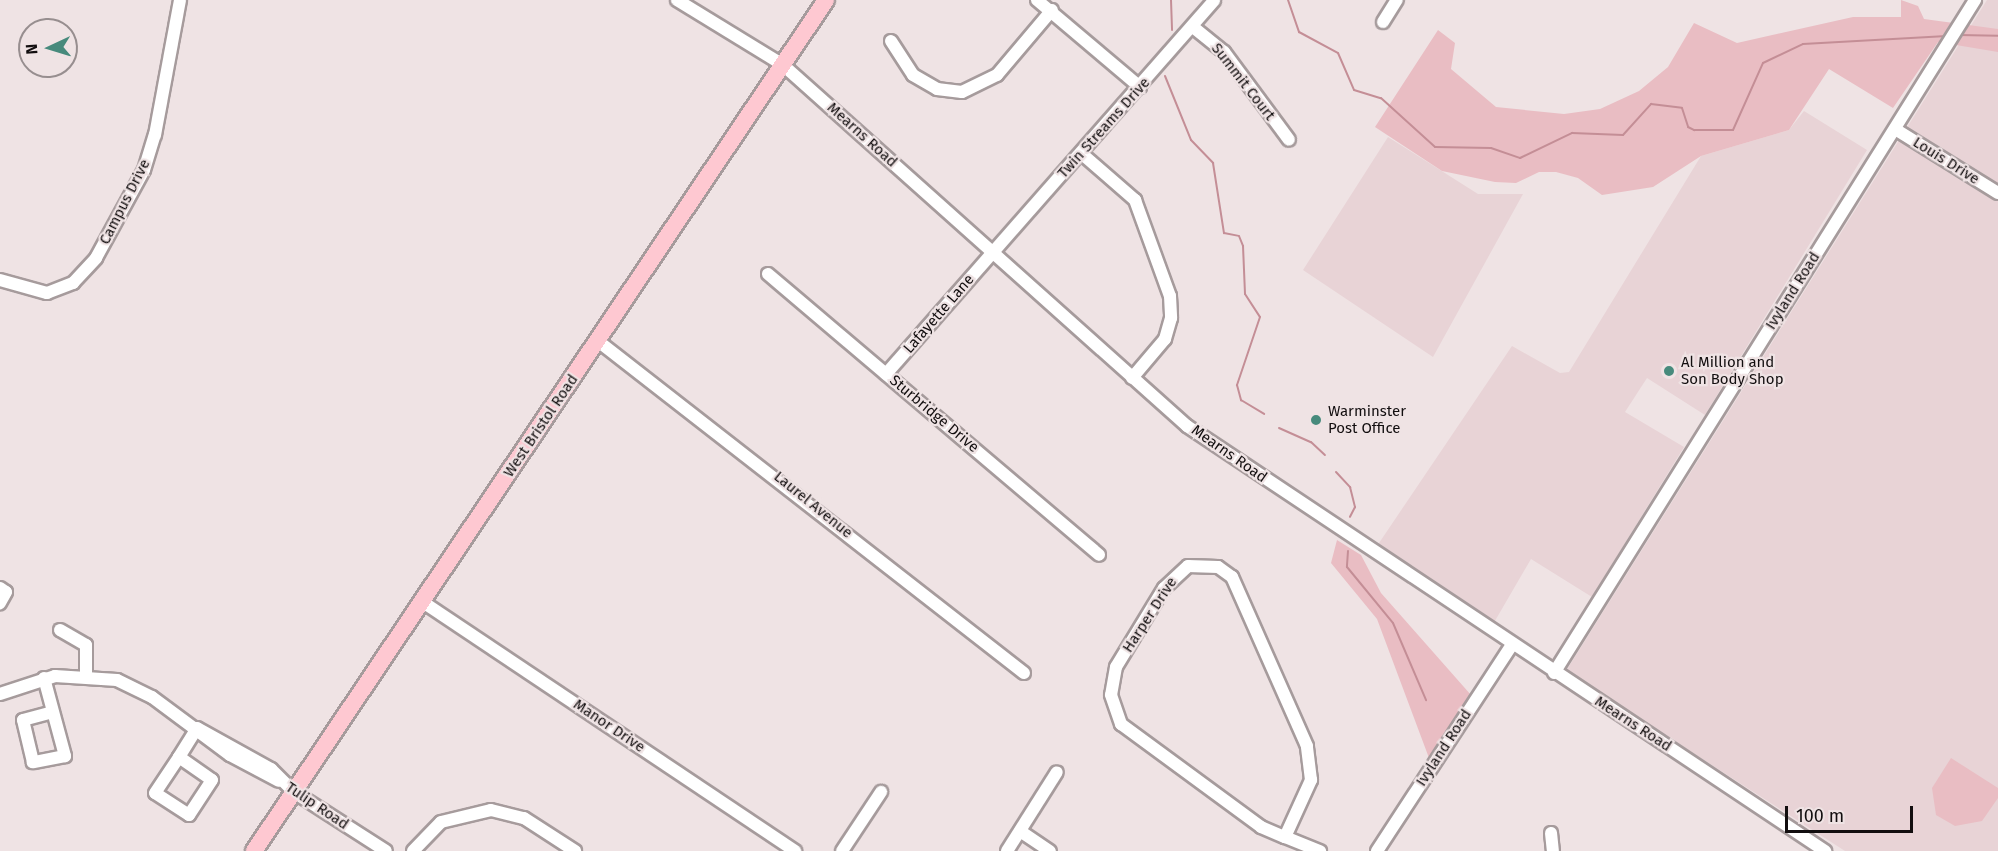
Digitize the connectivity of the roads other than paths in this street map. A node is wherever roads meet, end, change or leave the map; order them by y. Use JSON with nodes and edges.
{"nodes":[{"id":1,"x":180,"y":0,"type":"edge"},
{"id":2,"x":677,"y":0,"type":"edge"},
{"id":3,"x":826,"y":0,"type":"edge"},
{"id":4,"x":1037,"y":0,"type":"edge"},
{"id":5,"x":1214,"y":0,"type":"edge"},
{"id":6,"x":1397,"y":0,"type":"edge"},
{"id":7,"x":1975,"y":0,"type":"edge"},
{"id":8,"x":1052,"y":10,"type":"junction"},
{"id":9,"x":1383,"y":22,"type":"dead end"},
{"id":10,"x":1193,"y":27,"type":"junction"},
{"id":11,"x":891,"y":41,"type":"dead end"},
{"id":12,"x":783,"y":65,"type":"junction"},
{"id":13,"x":1140,"y":87,"type":"junction"},
{"id":14,"x":1895,"y":129,"type":"junction"},
{"id":15,"x":1289,"y":140,"type":"dead end"},
{"id":16,"x":1082,"y":153,"type":"junction"},
{"id":17,"x":1998,"y":193,"type":"edge"},
{"id":18,"x":992,"y":254,"type":"junction"},
{"id":19,"x":768,"y":274,"type":"dead end"},
{"id":20,"x":0,"y":280,"type":"edge"},
{"id":21,"x":598,"y":341,"type":"junction"},
{"id":22,"x":886,"y":374,"type":"junction"},
{"id":23,"x":1132,"y":378,"type":"junction"},
{"id":24,"x":1099,"y":555,"type":"dead end"},
{"id":25,"x":0,"y":588,"type":"edge"},
{"id":26,"x":423,"y":602,"type":"junction"},
{"id":27,"x":0,"y":603,"type":"edge"},
{"id":28,"x":60,"y":630,"type":"dead end"},
{"id":29,"x":1512,"y":645,"type":"junction"},
{"id":30,"x":1024,"y":673,"type":"dead end"},
{"id":31,"x":1554,"y":673,"type":"junction"},
{"id":32,"x":86,"y":675,"type":"junction"},
{"id":33,"x":44,"y":678,"type":"junction"},
{"id":34,"x":0,"y":694,"type":"edge"},
{"id":35,"x":52,"y":712,"type":"junction"},
{"id":36,"x":197,"y":728,"type":"junction"},
{"id":37,"x":179,"y":757,"type":"junction"},
{"id":38,"x":1057,"y":772,"type":"dead end"},
{"id":39,"x":294,"y":792,"type":"junction"},
{"id":40,"x":881,"y":792,"type":"dead end"},
{"id":41,"x":1020,"y":831,"type":"junction"},
{"id":42,"x":1551,"y":833,"type":"dead end"},
{"id":43,"x":1285,"y":837,"type":"junction"},
{"id":44,"x":254,"y":851,"type":"edge"},
{"id":45,"x":386,"y":851,"type":"edge"},
{"id":46,"x":413,"y":851,"type":"edge"},
{"id":47,"x":575,"y":851,"type":"edge"},
{"id":48,"x":795,"y":851,"type":"edge"},
{"id":49,"x":842,"y":851,"type":"edge"},
{"id":50,"x":1007,"y":851,"type":"edge"},
{"id":51,"x":1050,"y":851,"type":"edge"},
{"id":52,"x":1320,"y":851,"type":"edge"},
{"id":53,"x":1377,"y":851,"type":"edge"},
{"id":54,"x":1553,"y":851,"type":"edge"},
{"id":55,"x":1825,"y":851,"type":"edge"}],
"edges":[{"from":1,"to":20,"type":"street","name":"Campus Drive"},
{"from":2,"to":12,"type":"street","name":"Mearns Road"},
{"from":3,"to":12,"type":"main road","name":"West Bristol Road"},
{"from":4,"to":8,"type":"street"},
{"from":5,"to":10,"type":"street","name":"Twin Streams Drive"},
{"from":6,"to":9,"type":"street"},
{"from":7,"to":14,"type":"street","name":"Ivyland Road"},
{"from":8,"to":11,"type":"street"},
{"from":8,"to":13,"type":"street"},
{"from":10,"to":13,"type":"street","name":"Twin Streams Drive"},
{"from":10,"to":15,"type":"street","name":"Summit Court"},
{"from":12,"to":18,"type":"street","name":"Mearns Road"},
{"from":12,"to":21,"type":"main road","name":"West Bristol Road"},
{"from":13,"to":16,"type":"street","name":"Twin Streams Drive"},
{"from":14,"to":17,"type":"street","name":"Louis Drive"},
{"from":14,"to":31,"type":"street","name":"Ivyland Road"},
{"from":16,"to":18,"type":"street","name":"Twin Streams Drive"},
{"from":16,"to":23,"type":"street"},
{"from":18,"to":22,"type":"street","name":"Lafayette Lane"},
{"from":18,"to":23,"type":"street","name":"Mearns Road"},
{"from":19,"to":22,"type":"street","name":"Sturbridge Drive"},
{"from":21,"to":26,"type":"main road","name":"West Bristol Road"},
{"from":21,"to":30,"type":"street","name":"Laurel Avenue"},
{"from":22,"to":24,"type":"street","name":"Sturbridge Drive"},
{"from":23,"to":29,"type":"street","name":"Mearns Road"},
{"from":25,"to":27,"type":"street"},
{"from":26,"to":39,"type":"main road","name":"West Bristol Road"},
{"from":26,"to":48,"type":"street","name":"Manor Drive"},
{"from":28,"to":32,"type":"street"},
{"from":29,"to":31,"type":"street","name":"Mearns Road"},
{"from":29,"to":53,"type":"street","name":"Ivyland Road"},
{"from":31,"to":55,"type":"street","name":"Mearns Road"},
{"from":32,"to":33,"type":"street","name":"Tulip Road"},
{"from":32,"to":36,"type":"street","name":"Tulip Road"},
{"from":33,"to":34,"type":"street","name":"Tulip Road"},
{"from":33,"to":35,"type":"street"},
{"from":35,"to":35,"type":"street"},
{"from":36,"to":37,"type":"street"},
{"from":36,"to":39,"type":"street","name":"Tulip Road"},
{"from":37,"to":37,"type":"street"},
{"from":38,"to":41,"type":"street"},
{"from":39,"to":44,"type":"main road","name":"West Bristol Road"},
{"from":39,"to":45,"type":"street","name":"Tulip Road"},
{"from":40,"to":49,"type":"street"},
{"from":41,"to":50,"type":"street"},
{"from":41,"to":51,"type":"street"},
{"from":42,"to":54,"type":"street"},
{"from":43,"to":43,"type":"street","name":"Harper Drive"},
{"from":43,"to":52,"type":"street","name":"Harper Drive"},
{"from":46,"to":47,"type":"street"}]}
